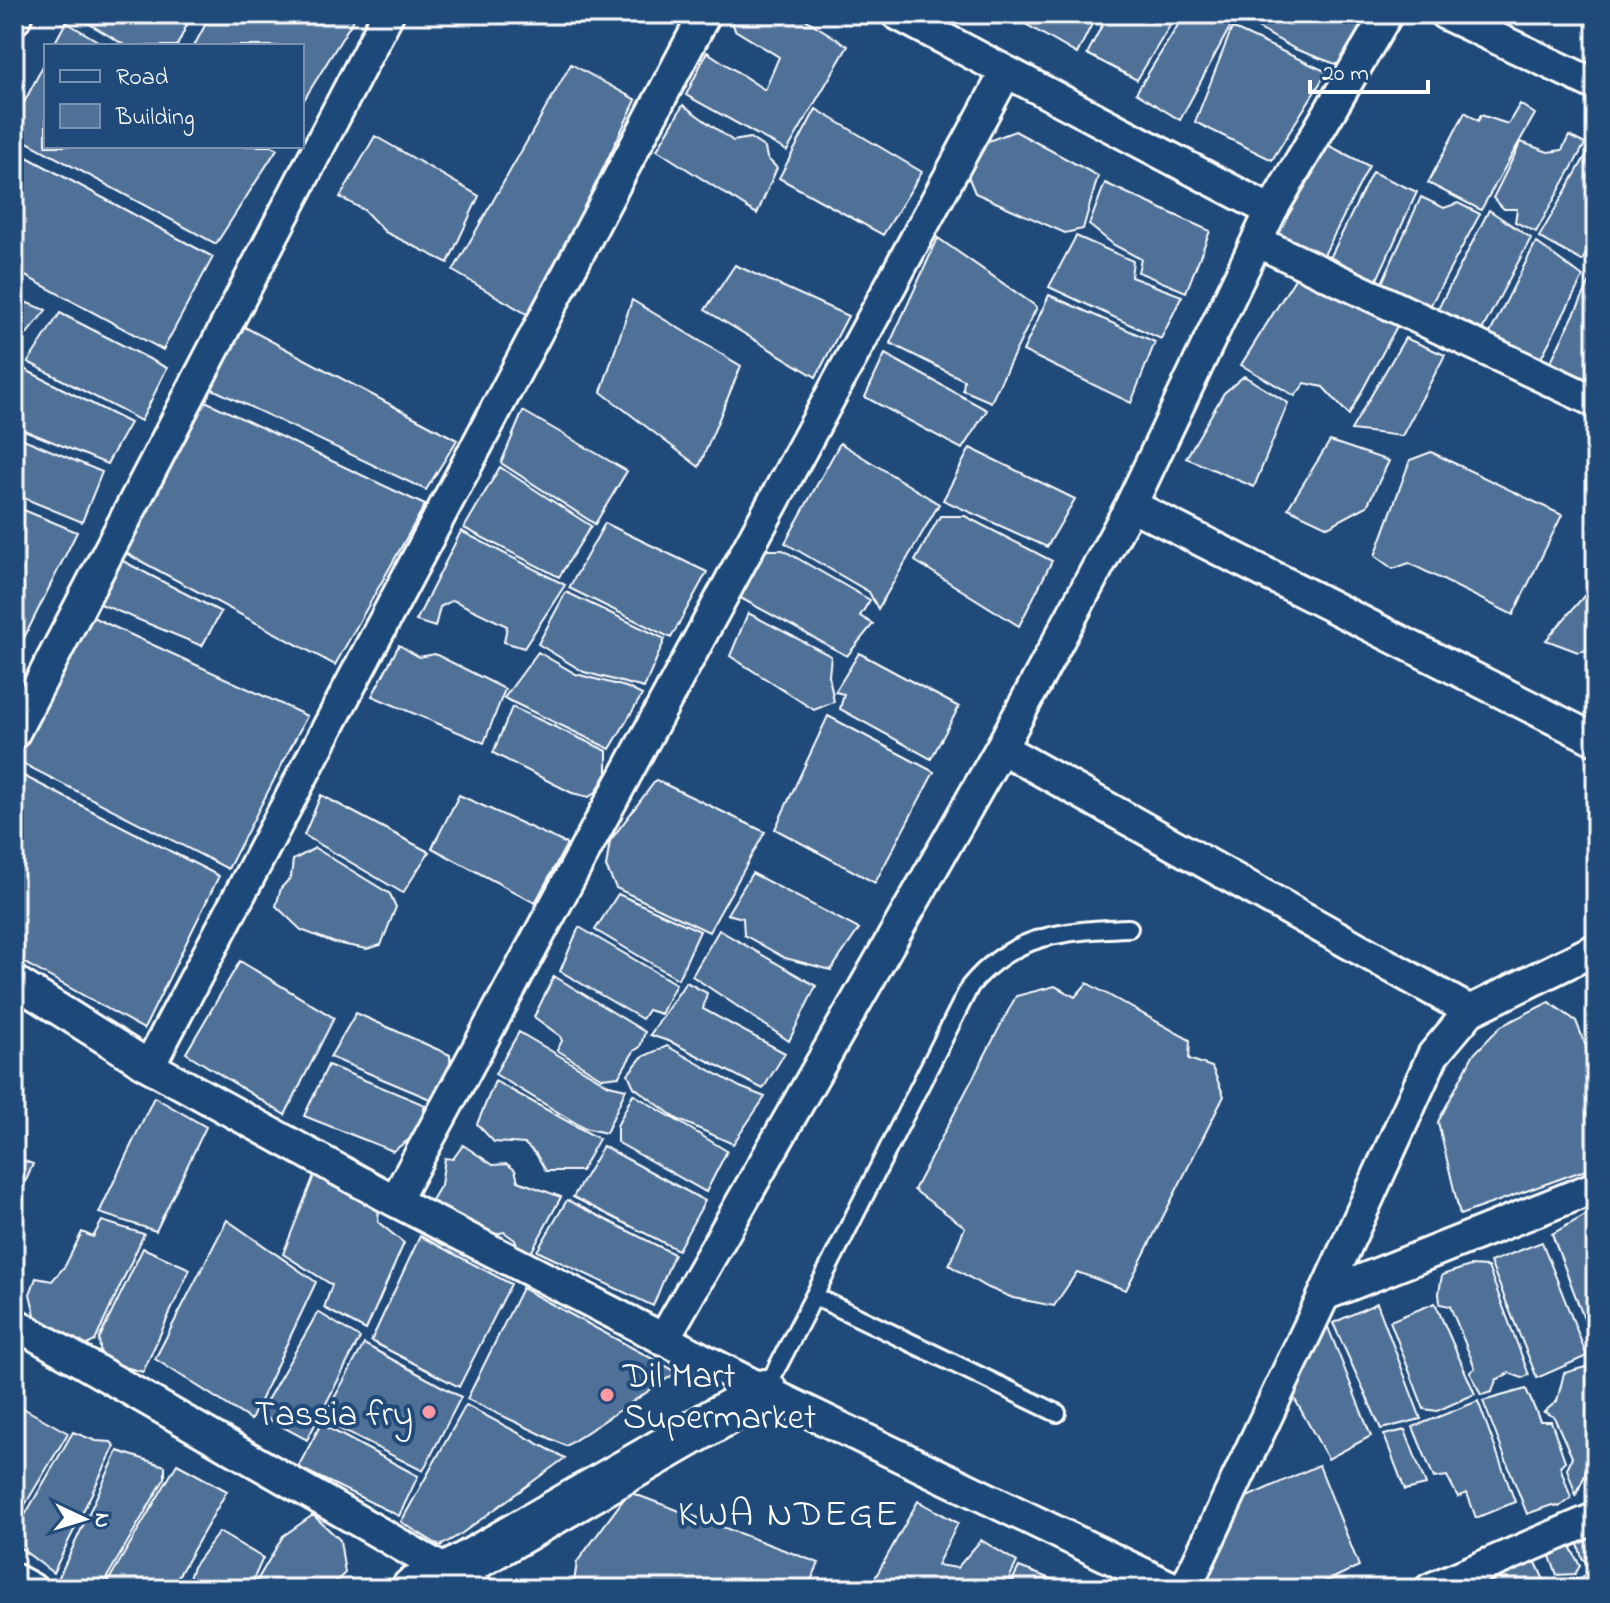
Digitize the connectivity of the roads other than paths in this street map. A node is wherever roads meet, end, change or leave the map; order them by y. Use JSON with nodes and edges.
{"nodes":[{"id":1,"x":17,"y":14,"type":"edge"},
{"id":2,"x":388,"y":14,"type":"edge"},
{"id":3,"x":705,"y":14,"type":"edge"},
{"id":4,"x":897,"y":14,"type":"edge"},
{"id":5,"x":1387,"y":14,"type":"edge"},
{"id":6,"x":1445,"y":14,"type":"edge"},
{"id":7,"x":14,"y":20,"type":"edge"},
{"id":8,"x":1006,"y":72,"type":"junction"},
{"id":9,"x":1596,"y":85,"type":"edge"},
{"id":10,"x":1271,"y":211,"type":"junction"},
{"id":11,"x":1258,"y":242,"type":"junction"},
{"id":12,"x":1596,"y":402,"type":"edge"},
{"id":13,"x":1131,"y":505,"type":"junction"},
{"id":14,"x":14,"y":733,"type":"edge"},
{"id":15,"x":1596,"y":740,"type":"edge"},
{"id":16,"x":1001,"y":748,"type":"junction"},
{"id":17,"x":1129,"y":928,"type":"dead end"},
{"id":18,"x":1596,"y":949,"type":"edge"},
{"id":19,"x":14,"y":981,"type":"edge"},
{"id":20,"x":1470,"y":1011,"type":"junction"},
{"id":21,"x":149,"y":1066,"type":"junction"},
{"id":22,"x":1596,"y":1187,"type":"edge"},
{"id":23,"x":395,"y":1201,"type":"junction"},
{"id":24,"x":1324,"y":1295,"type":"junction"},
{"id":25,"x":814,"y":1296,"type":"junction"},
{"id":26,"x":14,"y":1323,"type":"edge"},
{"id":27,"x":663,"y":1340,"type":"junction"},
{"id":28,"x":765,"y":1391,"type":"junction"},
{"id":29,"x":1057,"y":1413,"type":"dead end"},
{"id":30,"x":1596,"y":1518,"type":"edge"},
{"id":31,"x":14,"y":1579,"type":"edge"},
{"id":32,"x":464,"y":1580,"type":"edge"},
{"id":33,"x":32,"y":1589,"type":"edge"},
{"id":34,"x":413,"y":1589,"type":"edge"},
{"id":35,"x":1175,"y":1589,"type":"edge"},
{"id":36,"x":1185,"y":1589,"type":"edge"},
{"id":37,"x":1430,"y":1589,"type":"edge"}],
"edges":[{"from":1,"to":7,"type":"street"},
{"from":2,"to":14,"type":"street"},
{"from":3,"to":21,"type":"street"},
{"from":4,"to":8,"type":"street"},
{"from":5,"to":10,"type":"street"},
{"from":6,"to":9,"type":"street"},
{"from":8,"to":10,"type":"street"},
{"from":8,"to":23,"type":"street"},
{"from":10,"to":11,"type":"street"},
{"from":11,"to":12,"type":"street"},
{"from":11,"to":13,"type":"street"},
{"from":13,"to":15,"type":"street"},
{"from":13,"to":16,"type":"street"},
{"from":16,"to":20,"type":"street"},
{"from":16,"to":27,"type":"street"},
{"from":17,"to":25,"type":"lane"},
{"from":18,"to":20,"type":"street"},
{"from":19,"to":21,"type":"street"},
{"from":20,"to":24,"type":"street"},
{"from":21,"to":23,"type":"street"},
{"from":22,"to":24,"type":"street"},
{"from":23,"to":27,"type":"street"},
{"from":24,"to":36,"type":"street"},
{"from":25,"to":28,"type":"lane"},
{"from":25,"to":29,"type":"lane"},
{"from":26,"to":32,"type":"street"},
{"from":27,"to":28,"type":"street"},
{"from":28,"to":32,"type":"street"},
{"from":28,"to":35,"type":"street"},
{"from":30,"to":37,"type":"street"},
{"from":31,"to":33,"type":"street"},
{"from":32,"to":34,"type":"street"}]}
